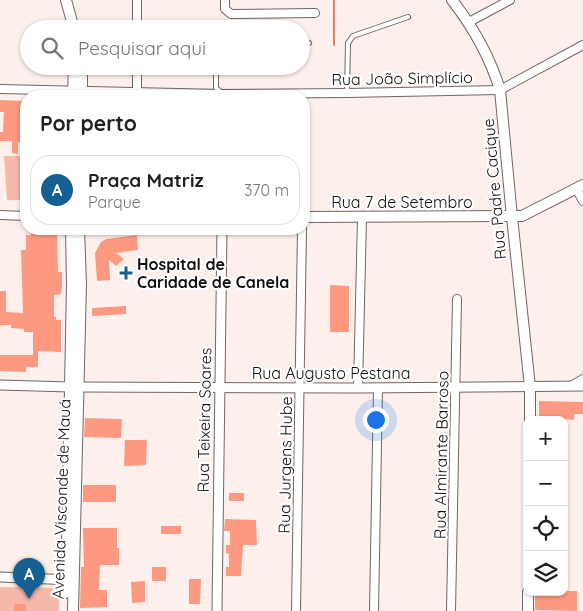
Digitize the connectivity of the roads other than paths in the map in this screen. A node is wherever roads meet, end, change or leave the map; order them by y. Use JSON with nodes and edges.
{"nodes":[{"id":1,"x":66,"y":0,"type":"edge"},
{"id":2,"x":72,"y":0,"type":"edge"},
{"id":3,"x":137,"y":0,"type":"edge"},
{"id":4,"x":225,"y":0,"type":"edge"},
{"id":5,"x":452,"y":0,"type":"edge"},
{"id":6,"x":510,"y":0,"type":"edge"},
{"id":7,"x":315,"y":13,"type":"dead end"},
{"id":8,"x":408,"y":17,"type":"dead end"},
{"id":9,"x":72,"y":20,"type":"edge"},
{"id":10,"x":78,"y":20,"type":"edge"},
{"id":11,"x":137,"y":20,"type":"edge"},
{"id":12,"x":469,"y":22,"type":"junction"},
{"id":13,"x":583,"y":45,"type":"edge"},
{"id":14,"x":75,"y":75,"type":"edge"},
{"id":15,"x":81,"y":75,"type":"edge"},
{"id":16,"x":137,"y":75,"type":"edge"},
{"id":17,"x":216,"y":75,"type":"edge"},
{"id":18,"x":0,"y":89,"type":"edge"},
{"id":19,"x":20,"y":90,"type":"edge"},
{"id":20,"x":77,"y":90,"type":"edge"},
{"id":21,"x":79,"y":90,"type":"edge"},
{"id":22,"x":137,"y":90,"type":"edge"},
{"id":23,"x":218,"y":90,"type":"edge"},
{"id":24,"x":500,"y":90,"type":"junction"},
{"id":25,"x":310,"y":94,"type":"edge"},
{"id":26,"x":346,"y":94,"type":"junction"},
{"id":27,"x":580,"y":186,"type":"edge"},
{"id":28,"x":583,"y":201,"type":"edge"},
{"id":29,"x":0,"y":215,"type":"edge"},
{"id":30,"x":20,"y":216,"type":"edge"},
{"id":31,"x":310,"y":217,"type":"edge"},
{"id":32,"x":512,"y":217,"type":"junction"},
{"id":33,"x":362,"y":218,"type":"junction"},
{"id":34,"x":72,"y":235,"type":"edge"},
{"id":35,"x":79,"y":235,"type":"edge"},
{"id":36,"x":222,"y":235,"type":"edge"},
{"id":37,"x":302,"y":235,"type":"edge"},
{"id":38,"x":76,"y":284,"type":"junction"},
{"id":39,"x":457,"y":299,"type":"dead end"},
{"id":40,"x":583,"y":379,"type":"edge"},
{"id":41,"x":0,"y":385,"type":"edge"},
{"id":42,"x":572,"y":386,"type":"junction"},
{"id":43,"x":583,"y":386,"type":"edge"},
{"id":44,"x":75,"y":387,"type":"junction"},
{"id":45,"x":456,"y":387,"type":"junction"},
{"id":46,"x":530,"y":387,"type":"junction"},
{"id":47,"x":219,"y":388,"type":"junction"},
{"id":48,"x":301,"y":388,"type":"junction"},
{"id":49,"x":358,"y":388,"type":"junction"},
{"id":50,"x":378,"y":388,"type":"junction"},
{"id":51,"x":530,"y":416,"type":"edge"},
{"id":52,"x":0,"y":577,"type":"edge"},
{"id":53,"x":70,"y":580,"type":"junction"},
{"id":54,"x":528,"y":596,"type":"edge"},
{"id":55,"x":66,"y":611,"type":"edge"},
{"id":56,"x":73,"y":611,"type":"edge"},
{"id":57,"x":216,"y":611,"type":"edge"},
{"id":58,"x":296,"y":611,"type":"edge"},
{"id":59,"x":374,"y":611,"type":"edge"},
{"id":60,"x":451,"y":611,"type":"edge"},
{"id":61,"x":528,"y":611,"type":"edge"}],
"edges":[{"from":1,"to":9,"type":"main road"},
{"from":2,"to":10,"type":"main road"},
{"from":3,"to":11,"type":"street"},
{"from":4,"to":7,"type":"street"},
{"from":5,"to":12,"type":"main road","name":"Rua Padre Cacique"},
{"from":6,"to":12,"type":"street"},
{"from":8,"to":26,"type":"lane"},
{"from":12,"to":24,"type":"main road","name":"Rua Padre Cacique"},
{"from":13,"to":24,"type":"street","name":"Rua João Simplício"},
{"from":14,"to":20,"type":"main road"},
{"from":15,"to":21,"type":"main road"},
{"from":16,"to":22,"type":"street"},
{"from":17,"to":23,"type":"lane"},
{"from":18,"to":19,"type":"street","name":"Rua João Simplício"},
{"from":24,"to":26,"type":"street","name":"Rua João Simplício"},
{"from":24,"to":32,"type":"main road","name":"Rua Padre Cacique"},
{"from":25,"to":26,"type":"street","name":"Rua João Simplício"},
{"from":27,"to":28,"type":"street"},
{"from":27,"to":32,"type":"main road","name":"Rua 7 de Setembro"},
{"from":29,"to":30,"type":"street"},
{"from":31,"to":33,"type":"main road","name":"Rua 7 de Setembro"},
{"from":32,"to":33,"type":"main road","name":"Rua 7 de Setembro"},
{"from":32,"to":46,"type":"main road","name":"Rua Padre Cacique"},
{"from":33,"to":49,"type":"street"},
{"from":34,"to":38,"type":"main road","name":"Avenida Visconde de Mauá"},
{"from":35,"to":38,"type":"main road","name":"Avenida Visconde de Mauá"},
{"from":36,"to":47,"type":"street","name":"Rua Teixeira Soares"},
{"from":37,"to":48,"type":"street","name":"Rua Jurgens Hube"},
{"from":38,"to":44,"type":"main road","name":"Avenida Visconde de Mauá"},
{"from":39,"to":45,"type":"street","name":"Rua Almirante Barroso"},
{"from":40,"to":42,"type":"street"},
{"from":41,"to":44,"type":"street","name":"Rua Augusto Pestana"},
{"from":42,"to":43,"type":"street","name":"Rua Augusto Pestana"},
{"from":42,"to":46,"type":"street","name":"Rua Augusto Pestana"},
{"from":44,"to":47,"type":"street","name":"Rua Augusto Pestana"},
{"from":44,"to":53,"type":"main road","name":"Avenida Visconde de Mauá"},
{"from":45,"to":46,"type":"street","name":"Rua Augusto Pestana"},
{"from":45,"to":50,"type":"street","name":"Rua Augusto Pestana"},
{"from":45,"to":60,"type":"street","name":"Rua Almirante Barroso"},
{"from":46,"to":51,"type":"main road","name":"Rua Padre Cacique"},
{"from":47,"to":48,"type":"street","name":"Rua Augusto Pestana"},
{"from":47,"to":57,"type":"street","name":"Rua Teixeira Soares"},
{"from":48,"to":49,"type":"street","name":"Rua Augusto Pestana"},
{"from":48,"to":58,"type":"street","name":"Rua Jurgens Hube"},
{"from":49,"to":50,"type":"street","name":"Rua Augusto Pestana"},
{"from":50,"to":59,"type":"street"},
{"from":52,"to":53,"type":"street"},
{"from":53,"to":55,"type":"main road","name":"Avenida Visconde de Mauá"},
{"from":53,"to":56,"type":"main road","name":"Avenida Visconde de Mauá"},
{"from":54,"to":61,"type":"main road"}]}
